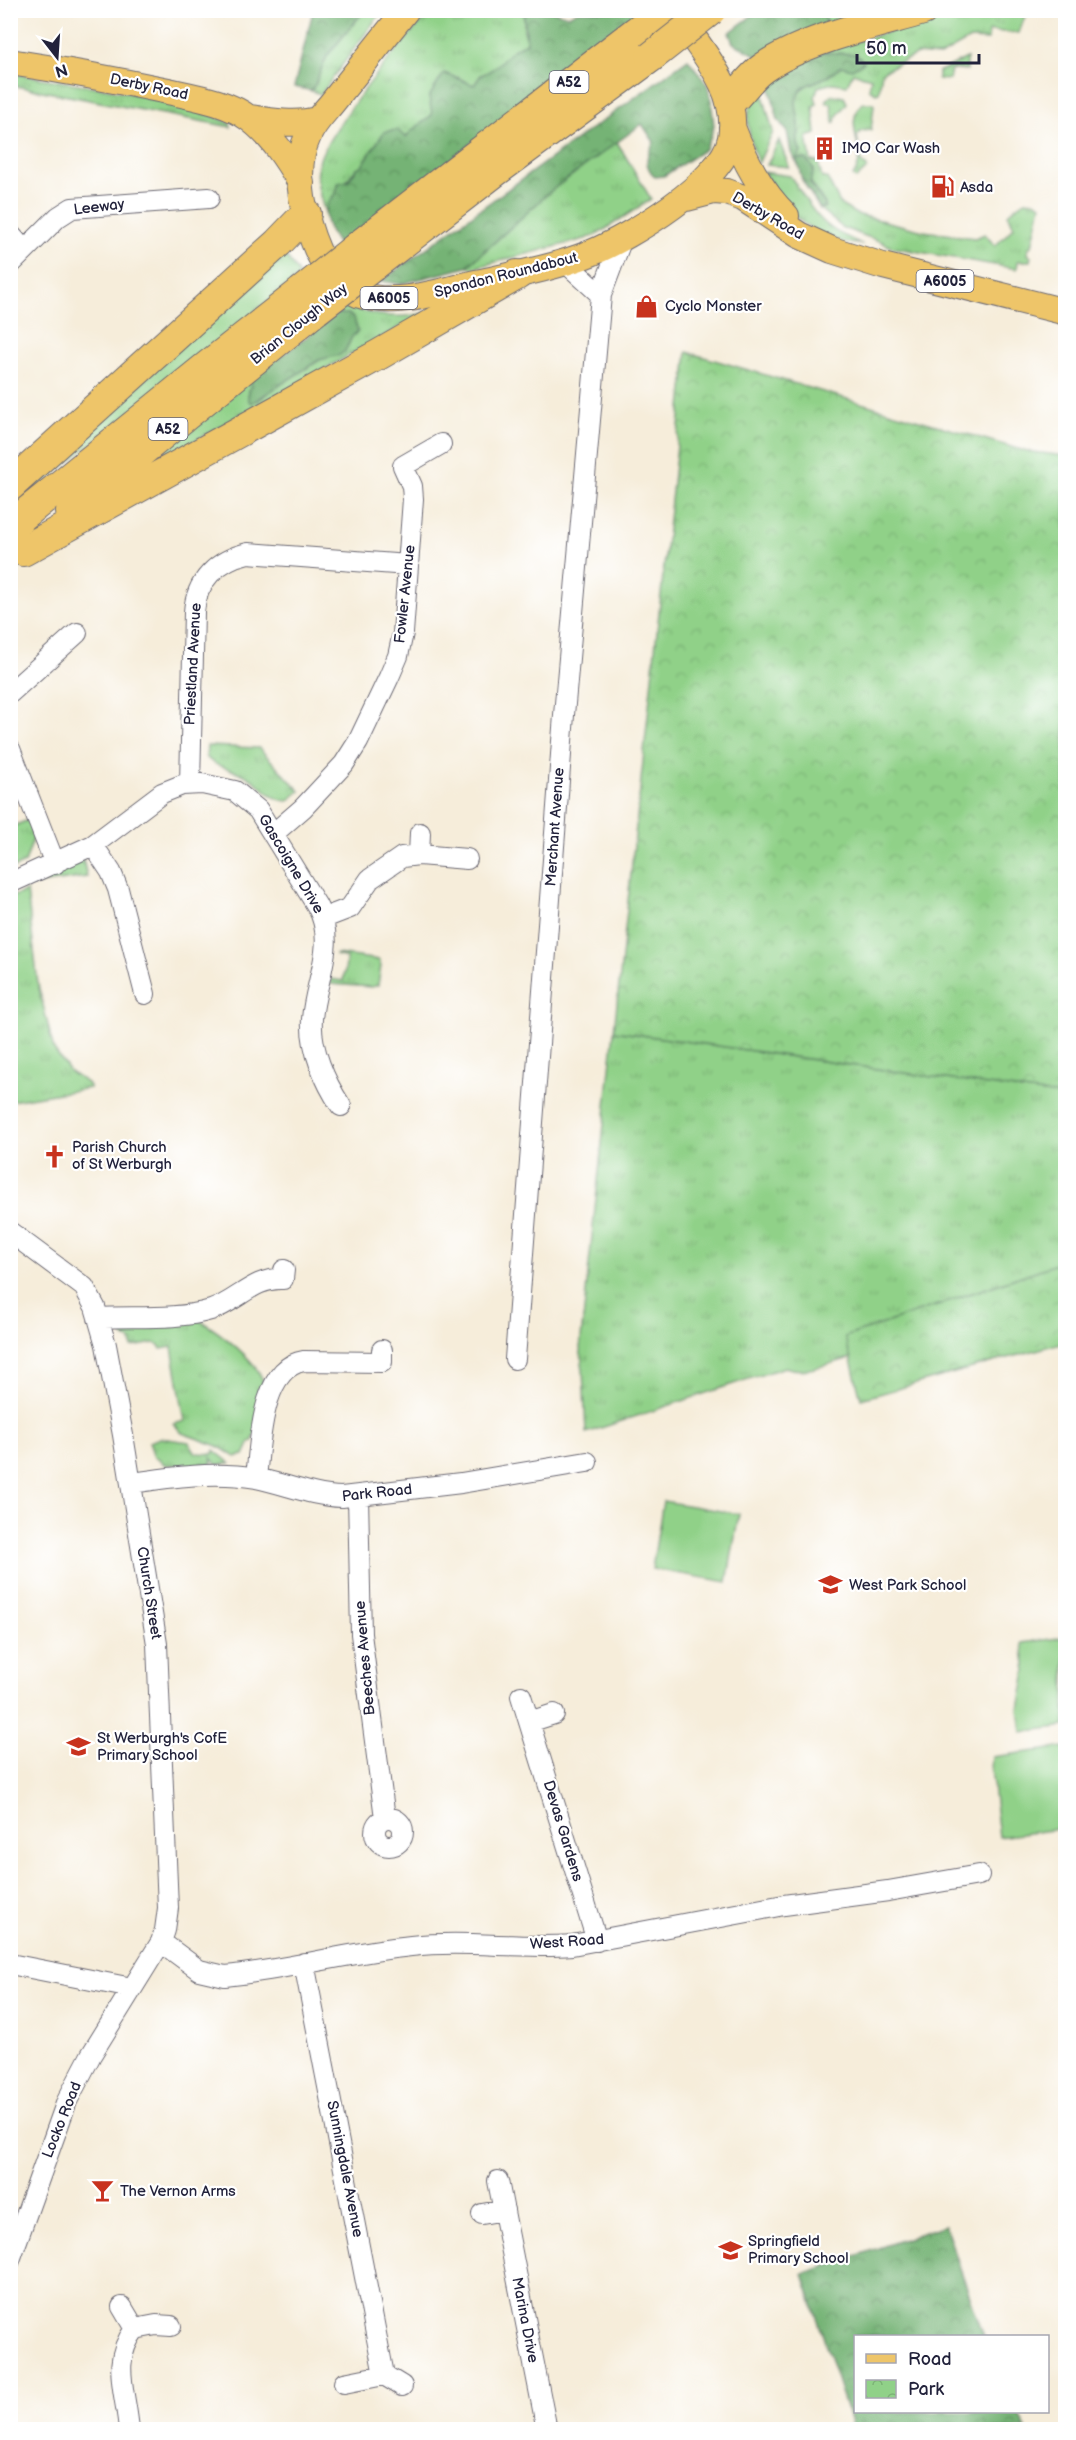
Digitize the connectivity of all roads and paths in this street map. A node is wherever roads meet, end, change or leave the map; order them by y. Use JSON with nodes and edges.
{"nodes":[{"id":1,"x":664,"y":10,"type":"edge"},
{"id":2,"x":674,"y":10,"type":"edge"},
{"id":3,"x":711,"y":10,"type":"edge"},
{"id":4,"x":923,"y":10,"type":"edge"},
{"id":5,"x":396,"y":17,"type":"edge"},
{"id":6,"x":10,"y":63,"type":"edge"},
{"id":7,"x":731,"y":114,"type":"junction"},
{"id":8,"x":249,"y":118,"type":"junction"},
{"id":9,"x":317,"y":120,"type":"junction"},
{"id":10,"x":301,"y":184,"type":"junction"},
{"id":11,"x":209,"y":198,"type":"dead end"},
{"id":12,"x":681,"y":200,"type":"junction"},
{"id":13,"x":306,"y":214,"type":"junction"},
{"id":14,"x":10,"y":234,"type":"edge"},
{"id":15,"x":623,"y":236,"type":"junction"},
{"id":16,"x":819,"y":244,"type":"junction"},
{"id":17,"x":24,"y":250,"type":"junction"},
{"id":18,"x":365,"y":256,"type":"junction"},
{"id":19,"x":566,"y":262,"type":"junction"},
{"id":20,"x":10,"y":265,"type":"edge"},
{"id":21,"x":517,"y":275,"type":"junction"},
{"id":22,"x":601,"y":295,"type":"junction"},
{"id":23,"x":1065,"y":312,"type":"edge"},
{"id":24,"x":441,"y":444,"type":"dead end"},
{"id":25,"x":10,"y":486,"type":"edge"},
{"id":26,"x":15,"y":547,"type":"edge"},
{"id":27,"x":408,"y":565,"type":"junction"},
{"id":28,"x":72,"y":645,"type":"dead end"},
{"id":29,"x":10,"y":693,"type":"edge"},
{"id":30,"x":10,"y":749,"type":"edge"},
{"id":31,"x":190,"y":784,"type":"junction"},
{"id":32,"x":420,"y":833,"type":"dead end"},
{"id":33,"x":273,"y":834,"type":"junction"},
{"id":34,"x":93,"y":845,"type":"junction"},
{"id":35,"x":419,"y":855,"type":"junction"},
{"id":36,"x":467,"y":859,"type":"dead end"},
{"id":37,"x":55,"y":864,"type":"junction"},
{"id":38,"x":10,"y":883,"type":"edge"},
{"id":39,"x":324,"y":918,"type":"junction"},
{"id":40,"x":138,"y":988,"type":"dead end"},
{"id":41,"x":341,"y":1106,"type":"dead end"},
{"id":42,"x":10,"y":1232,"type":"edge"},
{"id":43,"x":284,"y":1270,"type":"dead end"},
{"id":44,"x":98,"y":1318,"type":"junction"},
{"id":45,"x":382,"y":1350,"type":"dead end"},
{"id":46,"x":515,"y":1359,"type":"dead end"},
{"id":47,"x":587,"y":1462,"type":"dead end"},
{"id":48,"x":256,"y":1478,"type":"junction"},
{"id":49,"x":132,"y":1483,"type":"junction"},
{"id":50,"x":358,"y":1496,"type":"junction"},
{"id":51,"x":521,"y":1696,"type":"dead end"},
{"id":52,"x":554,"y":1714,"type":"dead end"},
{"id":53,"x":529,"y":1722,"type":"junction"},
{"id":54,"x":385,"y":1818,"type":"dead end"},
{"id":55,"x":979,"y":1875,"type":"dead end"},
{"id":56,"x":597,"y":1941,"type":"junction"},
{"id":57,"x":161,"y":1942,"type":"junction"},
{"id":58,"x":304,"y":1963,"type":"junction"},
{"id":59,"x":10,"y":1964,"type":"edge"},
{"id":60,"x":132,"y":1988,"type":"junction"},
{"id":61,"x":498,"y":2181,"type":"dead end"},
{"id":62,"x":504,"y":2210,"type":"junction"},
{"id":63,"x":482,"y":2214,"type":"dead end"},
{"id":64,"x":10,"y":2260,"type":"edge"},
{"id":65,"x":122,"y":2307,"type":"dead end"},
{"id":66,"x":171,"y":2326,"type":"dead end"},
{"id":67,"x":135,"y":2329,"type":"junction"},
{"id":68,"x":384,"y":2375,"type":"junction"},
{"id":69,"x":344,"y":2383,"type":"dead end"},
{"id":70,"x":402,"y":2386,"type":"dead end"},
{"id":71,"x":129,"y":2430,"type":"edge"},
{"id":72,"x":547,"y":2430,"type":"edge"}],
"edges":[{"from":1,"to":18,"type":"highway","name":"Brian Clough Way","number":"A52"},
{"from":2,"to":7,"type":"main road","number":"A6005"},
{"from":3,"to":18,"type":"highway","name":"Brian Clough Way","number":"A52","bridge":true},
{"from":4,"to":7,"type":"highway"},
{"from":5,"to":9,"type":"main road","name":"Spondon Roundabout"},
{"from":6,"to":8,"type":"main road","name":"Derby Road","number":"A6005"},
{"from":7,"to":12,"type":"main road","name":"Spondon Roundabout"},
{"from":7,"to":16,"type":"main road","name":"Derby Road","number":"A6005"},
{"from":8,"to":9,"type":"main road","name":"Derby Road","number":"A6005"},
{"from":8,"to":10,"type":"main road","name":"Derby Road","number":"A6005"},
{"from":9,"to":10,"type":"main road","name":"Spondon Roundabout"},
{"from":10,"to":13,"type":"main road","name":"Spondon Roundabout","number":"A6005"},
{"from":11,"to":17,"type":"street","name":"Leeway"},
{"from":12,"to":15,"type":"main road","name":"Spondon Roundabout","number":"A6005"},
{"from":12,"to":16,"type":"main road","name":"Derby Road","number":"A6005"},
{"from":13,"to":21,"type":"main road","name":"Spondon Roundabout","number":"A6005"},
{"from":13,"to":25,"type":"highway"},
{"from":14,"to":17,"type":"street"},
{"from":15,"to":19,"type":"main road","name":"Spondon Roundabout","number":"A6005"},
{"from":15,"to":22,"type":"street","name":"Merchant Avenue"},
{"from":16,"to":23,"type":"main road","name":"Derby Road","number":"A6005"},
{"from":17,"to":20,"type":"street","name":"Leeway"},
{"from":18,"to":26,"type":"highway","name":"Brian Clough Way","number":"A52","bridge":true},
{"from":19,"to":21,"type":"main road","name":"Spondon Roundabout","number":"A6005"},
{"from":19,"to":22,"type":"street"},
{"from":21,"to":26,"type":"highway"},
{"from":22,"to":46,"type":"street","name":"Merchant Avenue"},
{"from":24,"to":27,"type":"street","name":"Fowler Avenue"},
{"from":27,"to":31,"type":"street","name":"Priestland Avenue"},
{"from":27,"to":33,"type":"street","name":"Fowler Avenue"},
{"from":28,"to":29,"type":"street"},
{"from":30,"to":37,"type":"street"},
{"from":31,"to":33,"type":"street","name":"Gascoigne Drive"},
{"from":31,"to":34,"type":"street","name":"Gascoigne Drive"},
{"from":32,"to":35,"type":"street"},
{"from":33,"to":39,"type":"street","name":"Gascoigne Drive"},
{"from":34,"to":37,"type":"street","name":"Gascoigne Drive"},
{"from":34,"to":40,"type":"street"},
{"from":35,"to":36,"type":"street"},
{"from":35,"to":39,"type":"street"},
{"from":37,"to":38,"type":"street","name":"Gascoigne Drive"},
{"from":39,"to":41,"type":"street","name":"Gascoigne Drive"},
{"from":42,"to":44,"type":"street","name":"Church Street"},
{"from":43,"to":44,"type":"street"},
{"from":44,"to":49,"type":"street","name":"Church Street"},
{"from":45,"to":48,"type":"street"},
{"from":47,"to":50,"type":"street","name":"Park Road"},
{"from":48,"to":49,"type":"street","name":"Park Road"},
{"from":48,"to":50,"type":"street","name":"Park Road"},
{"from":49,"to":57,"type":"street","name":"Church Street"},
{"from":50,"to":54,"type":"street","name":"Beeches Avenue"},
{"from":51,"to":53,"type":"street","name":"Devas Gardens"},
{"from":52,"to":53,"type":"street"},
{"from":53,"to":56,"type":"street","name":"Devas Gardens"},
{"from":55,"to":56,"type":"street","name":"West Road"},
{"from":56,"to":58,"type":"street","name":"West Road"},
{"from":57,"to":58,"type":"street","name":"West Road"},
{"from":57,"to":60,"type":"street","name":"Church Street"},
{"from":58,"to":68,"type":"street","name":"Sunningdale Avenue"},
{"from":59,"to":60,"type":"street"},
{"from":60,"to":64,"type":"street","name":"Locko Road"},
{"from":61,"to":62,"type":"street","name":"Marina Drive"},
{"from":62,"to":63,"type":"street"},
{"from":62,"to":72,"type":"street","name":"Marina Drive"},
{"from":65,"to":67,"type":"street"},
{"from":66,"to":67,"type":"street"},
{"from":67,"to":71,"type":"street"},
{"from":68,"to":69,"type":"street"},
{"from":68,"to":70,"type":"street"}]}
